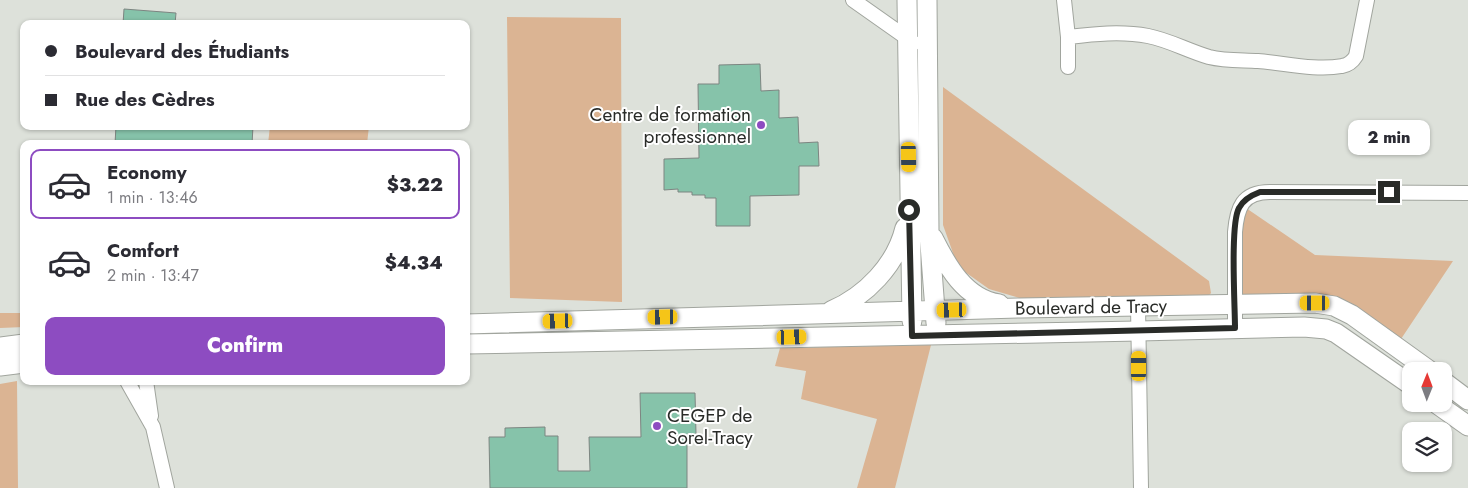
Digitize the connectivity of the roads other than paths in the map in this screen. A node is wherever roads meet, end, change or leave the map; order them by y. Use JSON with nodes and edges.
{"nodes":[{"id":1,"x":853,"y":0,"type":"edge"},
{"id":2,"x":907,"y":0,"type":"edge"},
{"id":3,"x":1064,"y":0,"type":"edge"},
{"id":4,"x":1367,"y":0,"type":"edge"},
{"id":5,"x":924,"y":2,"type":"edge"},
{"id":6,"x":1068,"y":37,"type":"junction"},
{"id":7,"x":907,"y":38,"type":"junction"},
{"id":8,"x":928,"y":52,"type":"junction"},
{"id":9,"x":1068,"y":67,"type":"dead end"},
{"id":10,"x":1468,"y":193,"type":"edge"},
{"id":11,"x":909,"y":210,"type":"junction"},
{"id":12,"x":929,"y":231,"type":"junction"},
{"id":13,"x":1235,"y":304,"type":"junction"},
{"id":14,"x":1138,"y":306,"type":"junction"},
{"id":15,"x":1020,"y":308,"type":"junction"},
{"id":16,"x":911,"y":310,"type":"junction"},
{"id":17,"x":936,"y":310,"type":"junction"},
{"id":18,"x":827,"y":313,"type":"junction"},
{"id":19,"x":732,"y":316,"type":"junction"},
{"id":20,"x":470,"y":324,"type":"edge"},
{"id":21,"x":1235,"y":328,"type":"junction"},
{"id":22,"x":1139,"y":332,"type":"junction"},
{"id":23,"x":936,"y":335,"type":"junction"},
{"id":24,"x":912,"y":336,"type":"junction"},
{"id":25,"x":747,"y":338,"type":"junction"},
{"id":26,"x":20,"y":344,"type":"edge"},
{"id":27,"x":470,"y":344,"type":"edge"},
{"id":28,"x":0,"y":347,"type":"edge"},
{"id":29,"x":1418,"y":362,"type":"edge"},
{"id":30,"x":20,"y":364,"type":"edge"},
{"id":31,"x":0,"y":366,"type":"edge"},
{"id":32,"x":1402,"y":378,"type":"edge"},
{"id":33,"x":129,"y":385,"type":"edge"},
{"id":34,"x":147,"y":385,"type":"edge"},
{"id":35,"x":1452,"y":388,"type":"edge"},
{"id":36,"x":1468,"y":400,"type":"edge"},
{"id":37,"x":1449,"y":412,"type":"edge"},
{"id":38,"x":1467,"y":424,"type":"edge"},
{"id":39,"x":153,"y":426,"type":"junction"},
{"id":40,"x":167,"y":488,"type":"edge"},
{"id":41,"x":1141,"y":488,"type":"edge"}],
"edges":[{"from":1,"to":7,"type":"street"},
{"from":2,"to":7,"type":"street"},
{"from":3,"to":6,"type":"street"},
{"from":4,"to":6,"type":"street"},
{"from":5,"to":8,"type":"street"},
{"from":6,"to":9,"type":"street"},
{"from":7,"to":8,"type":"street"},
{"from":7,"to":11,"type":"street"},
{"from":8,"to":12,"type":"street"},
{"from":10,"to":13,"type":"street"},
{"from":11,"to":16,"type":"street"},
{"from":11,"to":18,"type":"street"},
{"from":12,"to":15,"type":"street"},
{"from":12,"to":17,"type":"street"},
{"from":13,"to":14,"type":"street","name":"Boulevard de Tracy"},
{"from":13,"to":21,"type":"street"},
{"from":13,"to":29,"type":"street","name":"Boulevard de Tracy"},
{"from":14,"to":15,"type":"street","name":"Boulevard de Tracy"},
{"from":14,"to":22,"type":"street"},
{"from":15,"to":17,"type":"street","name":"Boulevard de Tracy"},
{"from":16,"to":17,"type":"street","name":"Boulevard de Tracy"},
{"from":16,"to":18,"type":"street","name":"Boulevard de Tracy"},
{"from":16,"to":24,"type":"street"},
{"from":17,"to":23,"type":"street"},
{"from":18,"to":19,"type":"street","name":"Boulevard de Tracy"},
{"from":19,"to":20,"type":"street","name":"Boulevard de Tracy"},
{"from":19,"to":25,"type":"street"},
{"from":21,"to":22,"type":"street","name":"Boulevard de Tracy"},
{"from":21,"to":32,"type":"street","name":"Boulevard de Tracy"},
{"from":22,"to":23,"type":"street","name":"Boulevard de Tracy"},
{"from":22,"to":41,"type":"street"},
{"from":23,"to":24,"type":"street","name":"Boulevard de Tracy"},
{"from":24,"to":25,"type":"street","name":"Boulevard de Tracy"},
{"from":25,"to":27,"type":"street","name":"Boulevard de Tracy"},
{"from":26,"to":28,"type":"street"},
{"from":30,"to":31,"type":"street"},
{"from":33,"to":39,"type":"street"},
{"from":34,"to":39,"type":"street"},
{"from":35,"to":36,"type":"street"},
{"from":37,"to":38,"type":"street"},
{"from":39,"to":40,"type":"street"}]}
